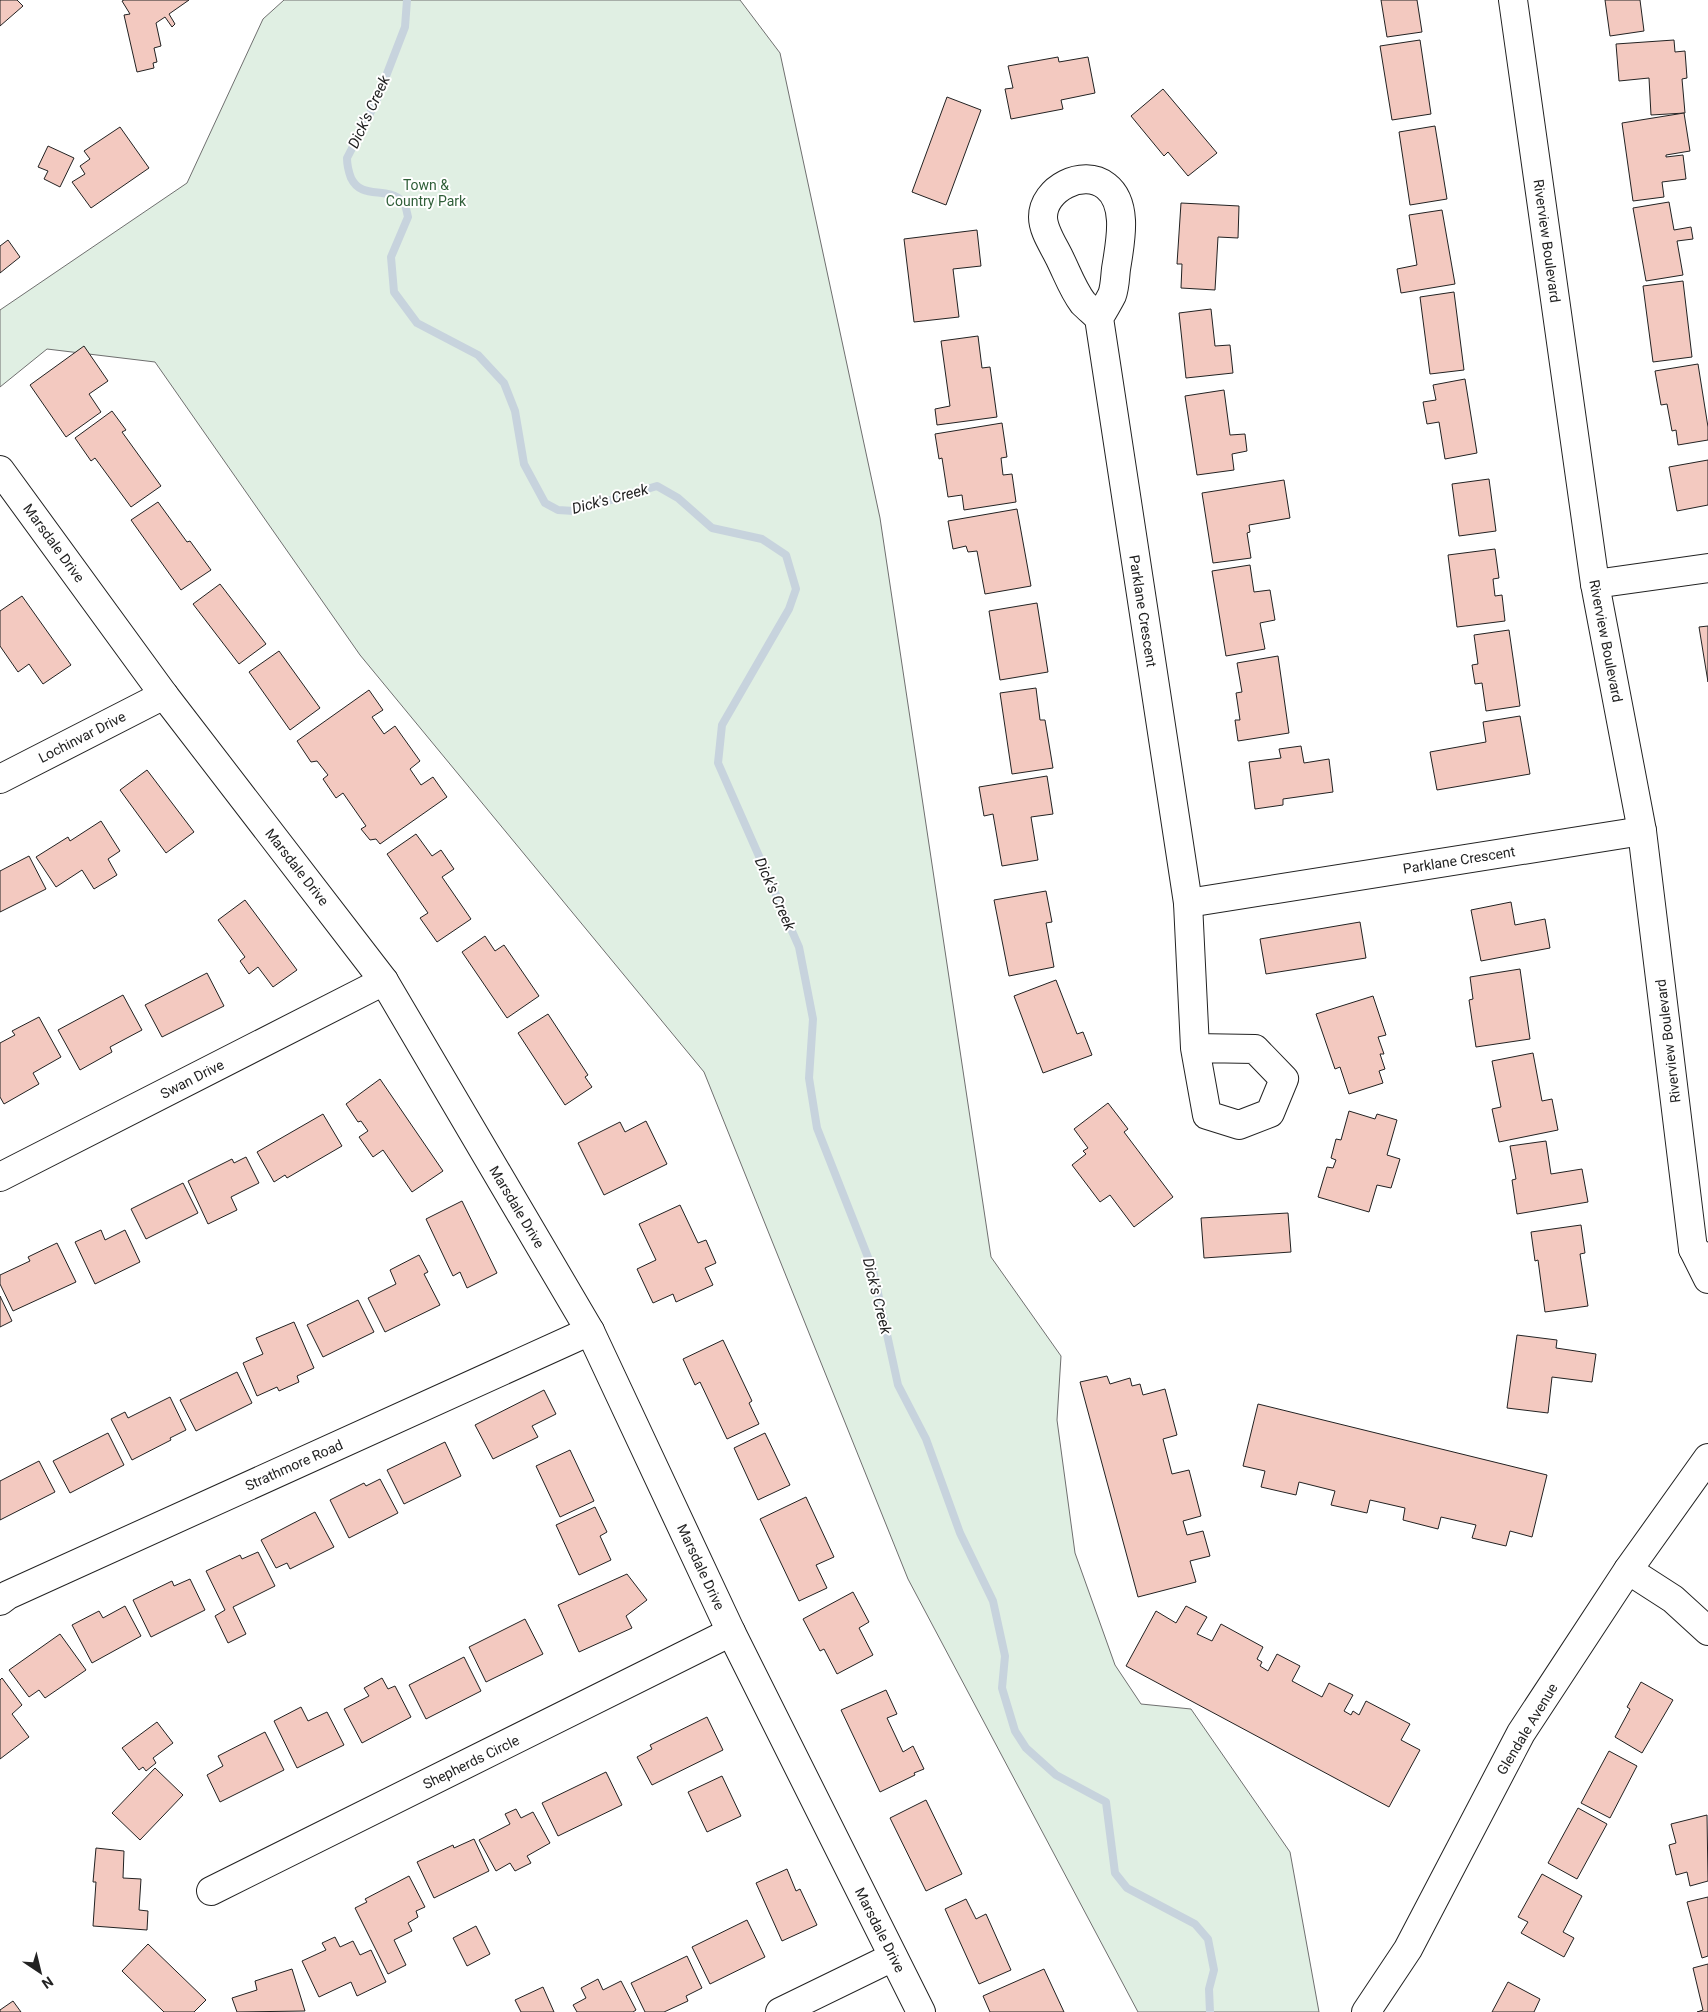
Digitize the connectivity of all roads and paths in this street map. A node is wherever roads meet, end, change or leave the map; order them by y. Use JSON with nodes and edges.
{"nodes":[{"id":1,"x":1513,"y":0,"type":"edge"},
{"id":2,"x":1099,"y":318,"type":"dead end"},
{"id":3,"x":0,"y":470,"type":"edge"},
{"id":4,"x":1708,"y":568,"type":"edge"},
{"id":5,"x":1595,"y":584,"type":"junction"},
{"id":6,"x":164,"y":695,"type":"junction"},
{"id":7,"x":0,"y":779,"type":"edge"},
{"id":8,"x":1642,"y":831,"type":"junction"},
{"id":9,"x":1188,"y":903,"type":"junction"},
{"id":10,"x":384,"y":981,"type":"junction"},
{"id":11,"x":1195,"y":1048,"type":"dead end"},
{"id":12,"x":0,"y":1177,"type":"edge"},
{"id":13,"x":1700,"y":1254,"type":"edge"},
{"id":14,"x":1708,"y":1279,"type":"edge"},
{"id":15,"x":590,"y":1331,"type":"junction"},
{"id":16,"x":1708,"y":1458,"type":"edge"},
{"id":17,"x":1628,"y":1570,"type":"junction"},
{"id":18,"x":0,"y":1602,"type":"edge"},
{"id":19,"x":1708,"y":1631,"type":"edge"},
{"id":20,"x":731,"y":1632,"type":"junction"},
{"id":21,"x":211,"y":1891,"type":"dead end"},
{"id":22,"x":893,"y":1956,"type":"junction"},
{"id":23,"x":780,"y":2012,"type":"edge"},
{"id":24,"x":920,"y":2012,"type":"edge"},
{"id":25,"x":1366,"y":2012,"type":"edge"}],
"edges":[{"from":1,"to":5,"type":"street","name":"Riverview Boulevard"},
{"from":2,"to":9,"type":"street","name":"Parklane Crescent"},
{"from":3,"to":6,"type":"street","name":"Marsdale Drive"},
{"from":4,"to":5,"type":"street"},
{"from":5,"to":8,"type":"street","name":"Riverview Boulevard"},
{"from":6,"to":7,"type":"street","name":"Lochinvar Drive"},
{"from":6,"to":10,"type":"street","name":"Marsdale Drive"},
{"from":8,"to":9,"type":"street","name":"Parklane Crescent"},
{"from":8,"to":13,"type":"street","name":"Riverview Boulevard"},
{"from":9,"to":11,"type":"street","name":"Parklane Crescent"},
{"from":10,"to":12,"type":"street","name":"Swan Drive"},
{"from":10,"to":15,"type":"street","name":"Marsdale Drive"},
{"from":13,"to":14,"type":"street","name":"Riverview Boulevard"},
{"from":15,"to":18,"type":"street","name":"Strathmore Road"},
{"from":15,"to":20,"type":"street","name":"Marsdale Drive"},
{"from":16,"to":17,"type":"street","name":"Glendale Avenue"},
{"from":17,"to":19,"type":"street"},
{"from":17,"to":25,"type":"street","name":"Glendale Avenue"},
{"from":20,"to":21,"type":"street","name":"Shepherds Circle"},
{"from":20,"to":22,"type":"street","name":"Marsdale Drive"},
{"from":22,"to":23,"type":"street"},
{"from":22,"to":24,"type":"street","name":"Marsdale Drive"}]}
